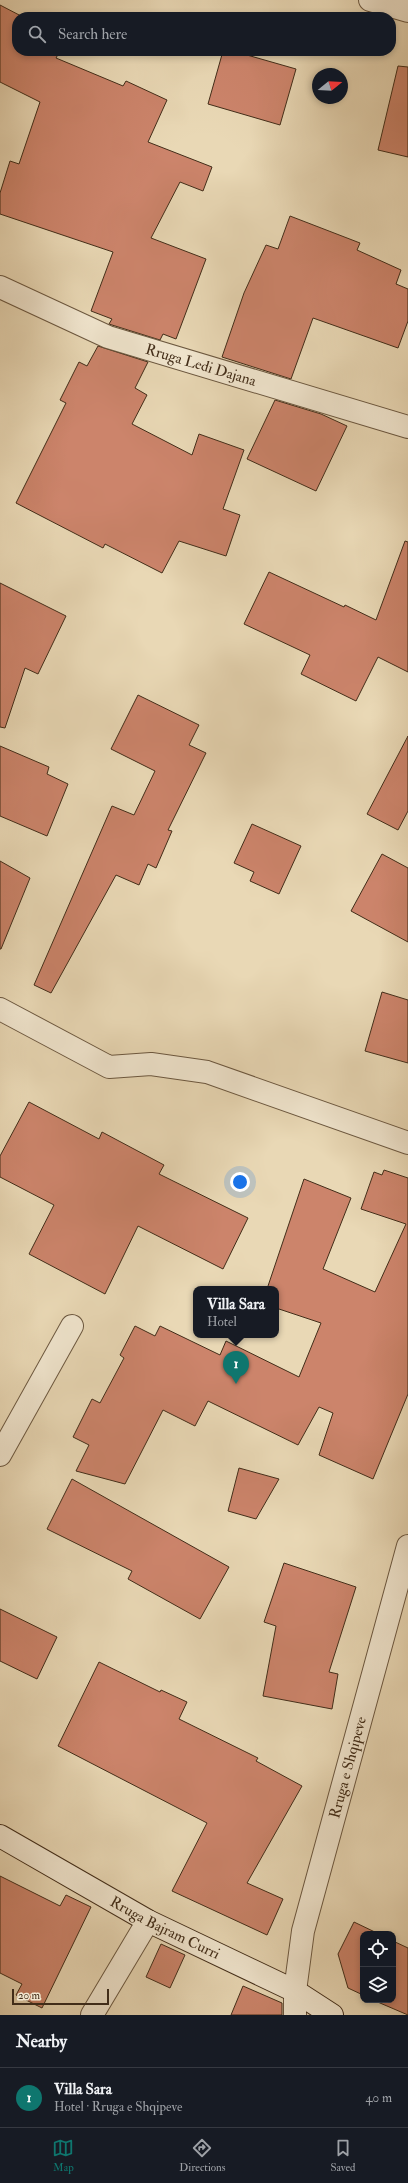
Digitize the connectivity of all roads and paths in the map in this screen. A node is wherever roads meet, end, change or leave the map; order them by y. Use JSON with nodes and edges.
{"nodes":[{"id":1,"x":370,"y":0,"type":"edge"},
{"id":2,"x":408,"y":11,"type":"edge"},
{"id":3,"x":0,"y":287,"type":"edge"},
{"id":4,"x":408,"y":427,"type":"edge"},
{"id":5,"x":0,"y":1009,"type":"edge"},
{"id":6,"x":408,"y":1143,"type":"edge"},
{"id":7,"x":72,"y":1326,"type":"dead end"},
{"id":8,"x":0,"y":1455,"type":"edge"},
{"id":9,"x":408,"y":1546,"type":"edge"},
{"id":10,"x":0,"y":1836,"type":"edge"},
{"id":11,"x":148,"y":1921,"type":"junction"},
{"id":12,"x":295,"y":1991,"type":"junction"},
{"id":13,"x":92,"y":2015,"type":"edge"},
{"id":14,"x":295,"y":2015,"type":"edge"},
{"id":15,"x":332,"y":2015,"type":"edge"}],
"edges":[{"from":1,"to":2,"type":"street"},
{"from":3,"to":4,"type":"street","name":"Rruga Ledi Dajana"},
{"from":5,"to":6,"type":"street"},
{"from":7,"to":8,"type":"street"},
{"from":9,"to":12,"type":"street","name":"Rruga e Shqipeve"},
{"from":10,"to":11,"type":"street","name":"Rruga Bajram Curri"},
{"from":11,"to":12,"type":"street","name":"Rruga Bajram Curri"},
{"from":11,"to":13,"type":"street"},
{"from":12,"to":14,"type":"street","name":"Rruga e Shqipeve"},
{"from":12,"to":15,"type":"street","name":"Rruga Bajram Curri"}]}
